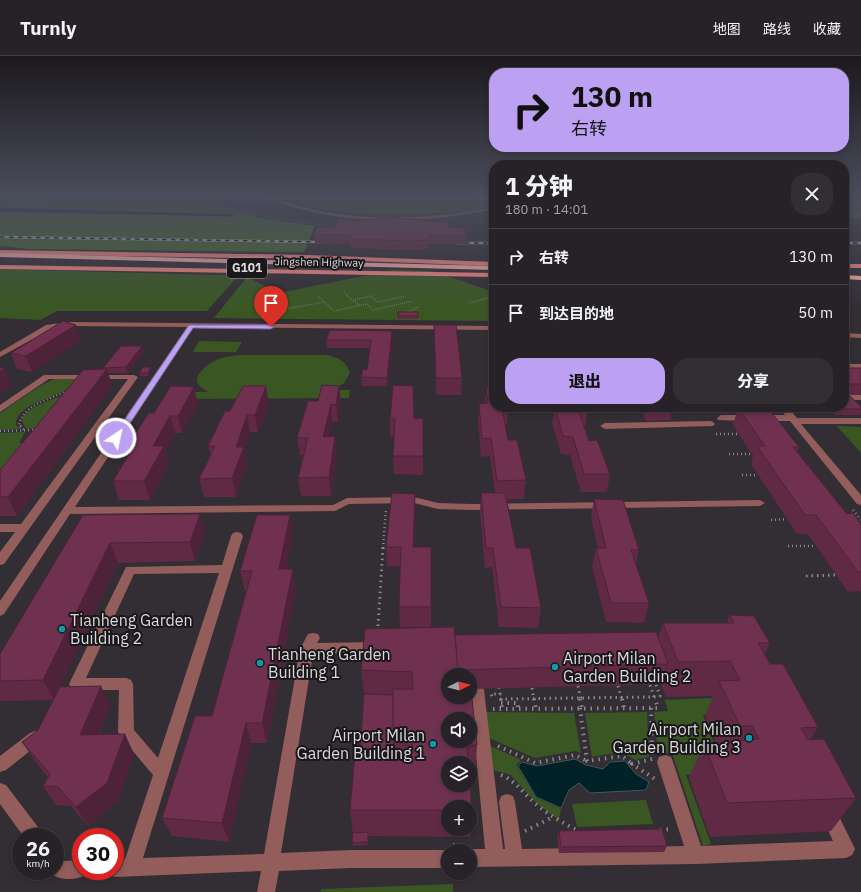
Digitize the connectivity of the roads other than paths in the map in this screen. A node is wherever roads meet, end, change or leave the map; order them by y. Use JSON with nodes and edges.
{"nodes":[{"id":1,"x":0,"y":254,"type":"edge"},
{"id":2,"x":0,"y":261,"type":"edge"},
{"id":3,"x":489,"y":264,"type":"edge"},
{"id":4,"x":849,"y":266,"type":"edge"},
{"id":5,"x":861,"y":266,"type":"edge"},
{"id":6,"x":0,"y":267,"type":"edge"},
{"id":7,"x":489,"y":268,"type":"edge"},
{"id":8,"x":849,"y":271,"type":"edge"},
{"id":9,"x":861,"y":271,"type":"edge"},
{"id":10,"x":489,"y":274,"type":"edge"},
{"id":11,"x":489,"y":274,"type":"edge"},
{"id":12,"x":849,"y":277,"type":"edge"},
{"id":13,"x":861,"y":278,"type":"edge"},
{"id":14,"x":191,"y":326,"type":"junction"},
{"id":15,"x":489,"y":328,"type":"edge"},
{"id":16,"x":849,"y":335,"type":"edge"},
{"id":17,"x":861,"y":336,"type":"edge"},
{"id":18,"x":0,"y":355,"type":"edge"},
{"id":19,"x":849,"y":366,"type":"edge"},
{"id":20,"x":861,"y":366,"type":"edge"},
{"id":21,"x":849,"y":397,"type":"edge"},
{"id":22,"x":861,"y":397,"type":"edge"},
{"id":23,"x":0,"y":409,"type":"edge"},
{"id":24,"x":788,"y":412,"type":"edge"},
{"id":25,"x":722,"y":418,"type":"dead end"},
{"id":26,"x":794,"y":419,"type":"junction"},
{"id":27,"x":861,"y":421,"type":"edge"},
{"id":28,"x":710,"y":424,"type":"dead end"},
{"id":29,"x":605,"y":426,"type":"dead end"},
{"id":30,"x":861,"y":502,"type":"edge"},
{"id":31,"x":760,"y":503,"type":"dead end"},
{"id":32,"x":67,"y":511,"type":"junction"},
{"id":33,"x":0,"y":528,"type":"edge"},
{"id":34,"x":24,"y":528,"type":"junction"},
{"id":35,"x":237,"y":536,"type":"dead end"},
{"id":36,"x":0,"y":561,"type":"edge"},
{"id":37,"x":226,"y":569,"type":"junction"},
{"id":38,"x":0,"y":611,"type":"edge"},
{"id":39,"x":392,"y":647,"type":"edge"},
{"id":40,"x":477,"y":690,"type":"edge"},
{"id":41,"x":39,"y":734,"type":"edge"},
{"id":42,"x":659,"y":760,"type":"road end"},
{"id":43,"x":0,"y":765,"type":"edge"},
{"id":44,"x":161,"y":773,"type":"junction"},
{"id":45,"x":0,"y":791,"type":"edge"},
{"id":46,"x":823,"y":800,"type":"edge"},
{"id":47,"x":507,"y":802,"type":"dead end"},
{"id":48,"x":28,"y":828,"type":"edge"},
{"id":49,"x":441,"y":853,"type":"edge"},
{"id":50,"x":477,"y":853,"type":"edge"},
{"id":51,"x":696,"y":855,"type":"junction"},
{"id":52,"x":494,"y":858,"type":"junction"},
{"id":53,"x":515,"y":858,"type":"junction"},
{"id":54,"x":271,"y":862,"type":"junction"},
{"id":55,"x":124,"y":866,"type":"edge"},
{"id":56,"x":124,"y":868,"type":"edge"},
{"id":57,"x":266,"y":892,"type":"edge"}],
"edges":[{"from":1,"to":3,"type":"main road","name":"Jingshen Highway","number":"G101"},
{"from":1,"to":7,"type":"highway","number":"G101"},
{"from":2,"to":10,"type":"highway","number":"G101"},
{"from":4,"to":5,"type":"main road"},
{"from":6,"to":11,"type":"main road","name":"Jingshen Highway","number":"G101"},
{"from":8,"to":9,"type":"highway"},
{"from":12,"to":13,"type":"highway"},
{"from":14,"to":15,"type":"street"},
{"from":14,"to":18,"type":"street"},
{"from":14,"to":32,"type":"street"},
{"from":16,"to":17,"type":"street"},
{"from":19,"to":20,"type":"street"},
{"from":21,"to":22,"type":"street"},
{"from":23,"to":34,"type":"street"},
{"from":24,"to":26,"type":"street"},
{"from":25,"to":26,"type":"street"},
{"from":26,"to":27,"type":"street"},
{"from":26,"to":30,"type":"street"},
{"from":28,"to":29,"type":"street"},
{"from":31,"to":32,"type":"street"},
{"from":32,"to":38,"type":"street"},
{"from":33,"to":34,"type":"street"},
{"from":34,"to":36,"type":"street"},
{"from":35,"to":37,"type":"street"},
{"from":37,"to":44,"type":"street"},
{"from":37,"to":44,"type":"street"},
{"from":39,"to":54,"type":"street"},
{"from":40,"to":52,"type":"street"},
{"from":41,"to":43,"type":"street"},
{"from":42,"to":51,"type":"street"},
{"from":44,"to":55,"type":"street"},
{"from":45,"to":48,"type":"street"},
{"from":46,"to":51,"type":"street"},
{"from":47,"to":53,"type":"street"},
{"from":49,"to":54,"type":"street"},
{"from":50,"to":52,"type":"street"},
{"from":51,"to":53,"type":"street"},
{"from":52,"to":53,"type":"street"},
{"from":54,"to":56,"type":"street"},
{"from":54,"to":57,"type":"street"}]}
